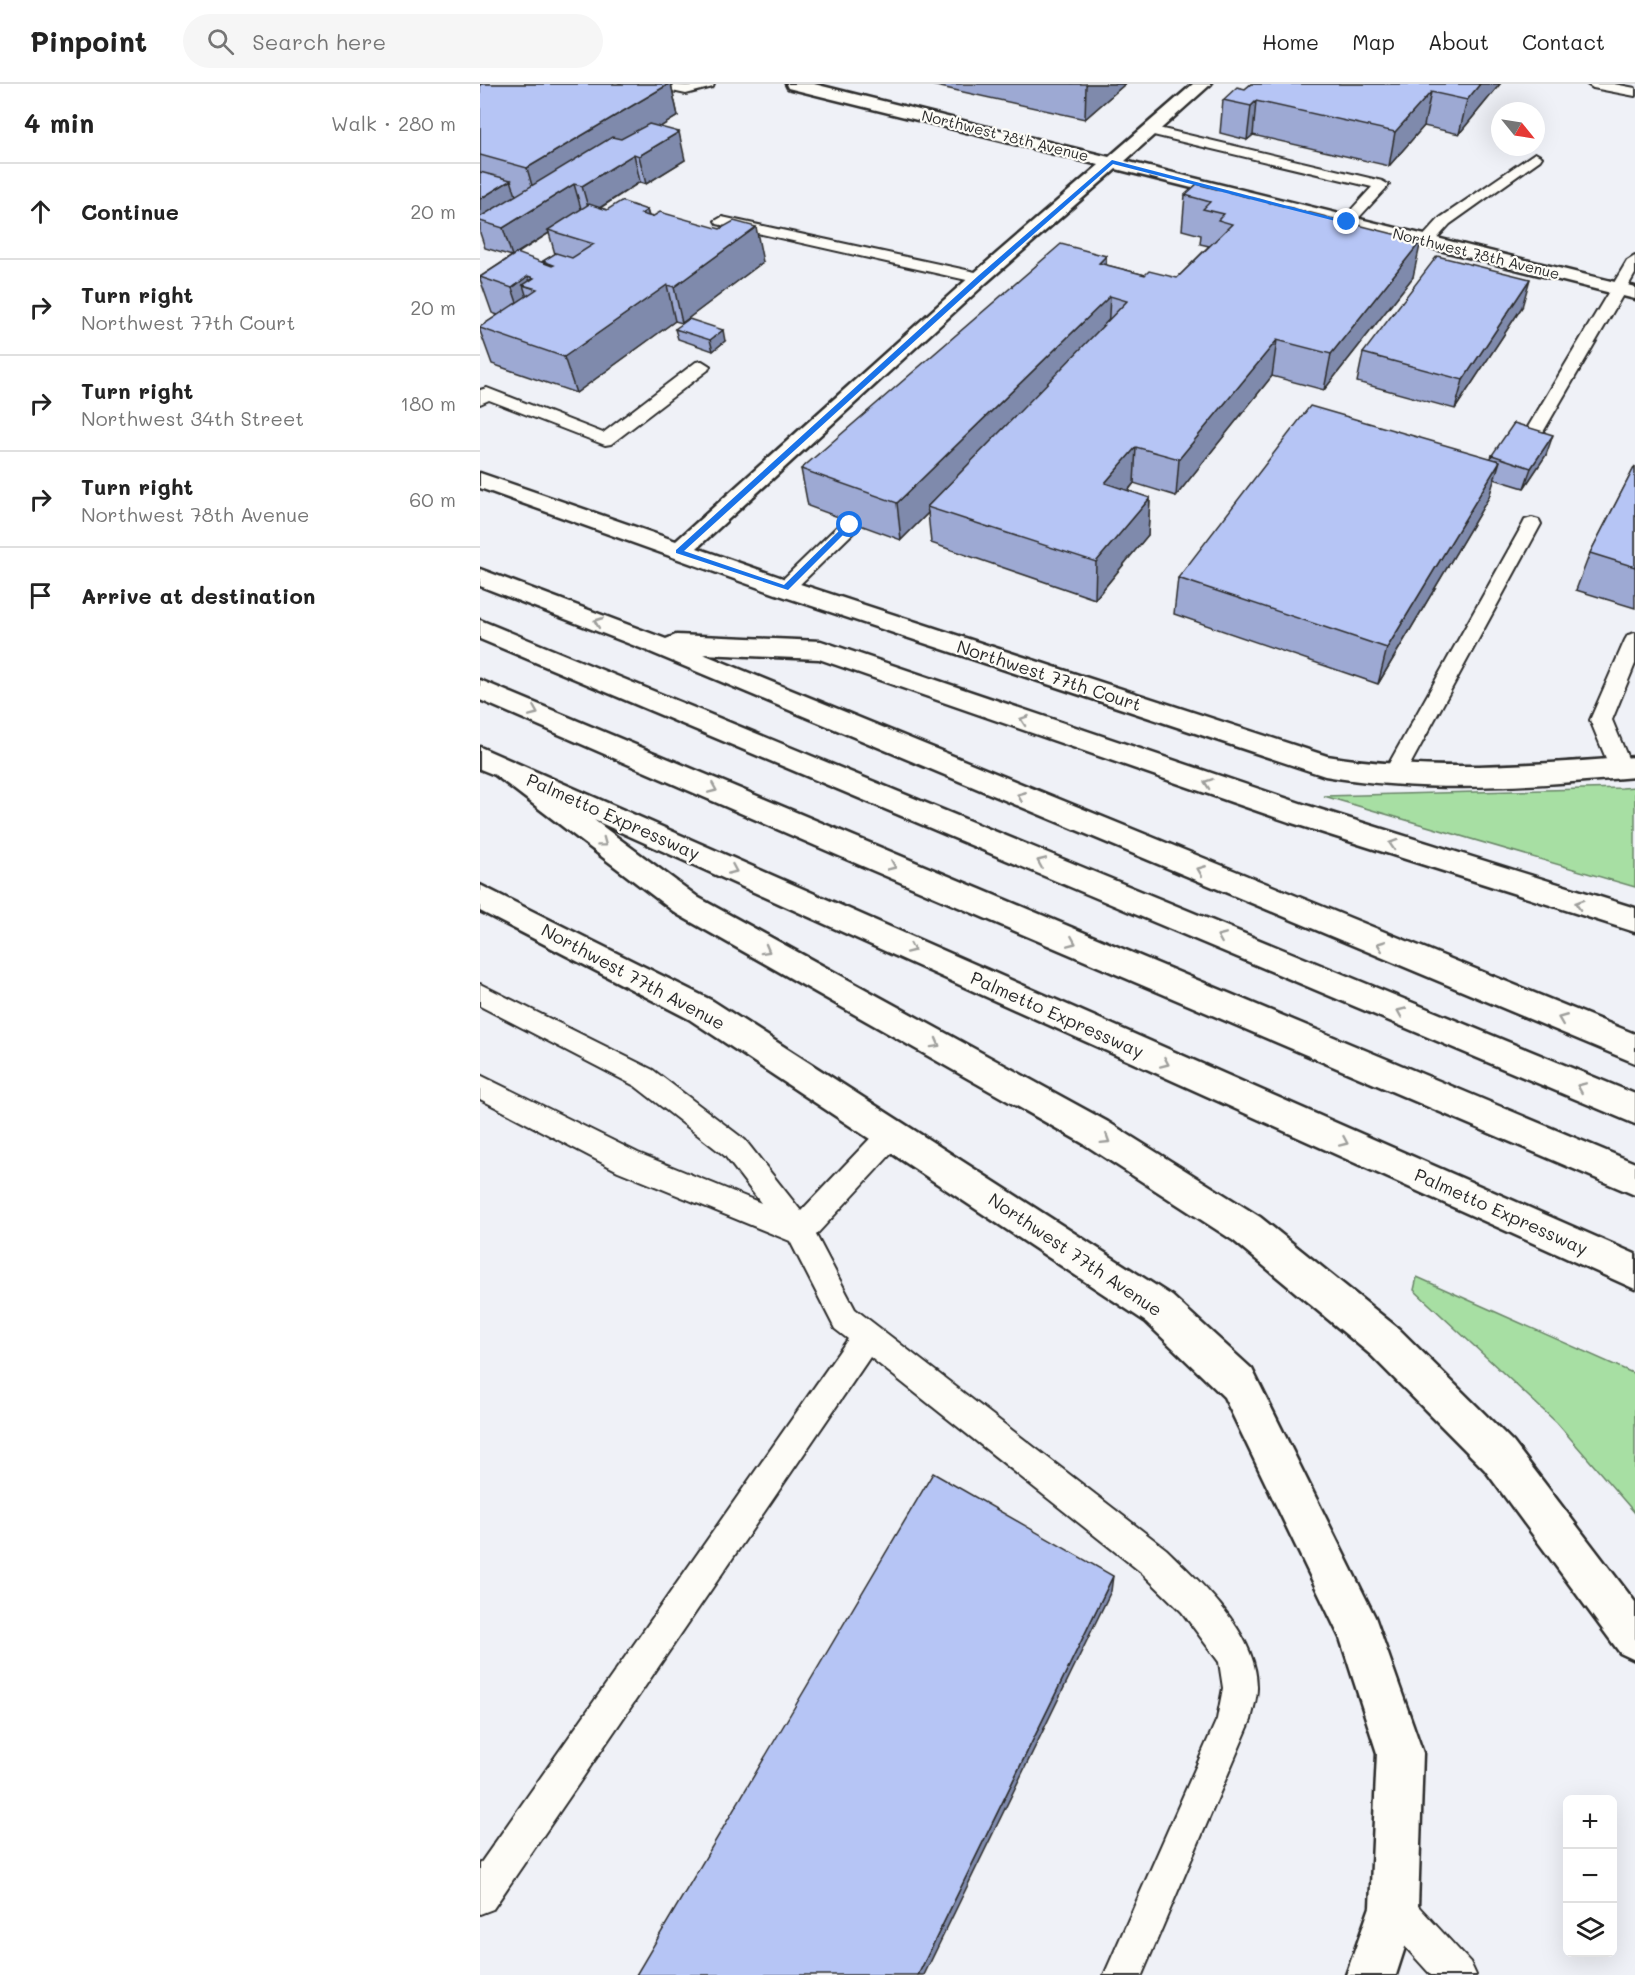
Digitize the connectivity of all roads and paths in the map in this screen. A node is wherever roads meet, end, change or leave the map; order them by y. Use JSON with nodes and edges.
{"nodes":[{"id":1,"x":708,"y":84,"type":"edge"},
{"id":2,"x":794,"y":84,"type":"edge"},
{"id":3,"x":1203,"y":84,"type":"edge"},
{"id":4,"x":1593,"y":84,"type":"edge"},
{"id":5,"x":663,"y":85,"type":"edge"},
{"id":6,"x":1635,"y":92,"type":"edge"},
{"id":7,"x":1150,"y":130,"type":"junction"},
{"id":8,"x":1535,"y":157,"type":"dead end"},
{"id":9,"x":1112,"y":162,"type":"junction"},
{"id":10,"x":722,"y":221,"type":"dead end"},
{"id":11,"x":1347,"y":222,"type":"junction"},
{"id":12,"x":1427,"y":241,"type":"junction"},
{"id":13,"x":1635,"y":261,"type":"edge"},
{"id":14,"x":981,"y":278,"type":"junction"},
{"id":15,"x":1627,"y":291,"type":"edge"},
{"id":16,"x":702,"y":366,"type":"dead end"},
{"id":17,"x":482,"y":394,"type":"edge"},
{"id":18,"x":1534,"y":432,"type":"edge"},
{"id":19,"x":480,"y":480,"type":"edge"},
{"id":20,"x":1532,"y":524,"type":"dead end"},
{"id":21,"x":850,"y":525,"type":"edge"},
{"id":22,"x":679,"y":551,"type":"junction"},
{"id":23,"x":480,"y":577,"type":"edge"},
{"id":24,"x":785,"y":588,"type":"junction"},
{"id":25,"x":480,"y":629,"type":"edge"},
{"id":26,"x":1635,"y":640,"type":"edge"},
{"id":27,"x":652,"y":644,"type":"junction"},
{"id":28,"x":480,"y":688,"type":"edge"},
{"id":29,"x":493,"y":764,"type":"edge"},
{"id":30,"x":1628,"y":767,"type":"edge"},
{"id":31,"x":1393,"y":776,"type":"junction"},
{"id":32,"x":480,"y":897,"type":"edge"},
{"id":33,"x":1635,"y":920,"type":"edge"},
{"id":34,"x":480,"y":994,"type":"edge"},
{"id":35,"x":1635,"y":1049,"type":"edge"},
{"id":36,"x":480,"y":1086,"type":"edge"},
{"id":37,"x":1635,"y":1109,"type":"edge"},
{"id":38,"x":892,"y":1134,"type":"junction"},
{"id":39,"x":1635,"y":1179,"type":"edge"},
{"id":40,"x":800,"y":1232,"type":"junction"},
{"id":41,"x":1635,"y":1272,"type":"edge"},
{"id":42,"x":867,"y":1337,"type":"junction"},
{"id":43,"x":1635,"y":1638,"type":"edge"},
{"id":44,"x":480,"y":1896,"type":"edge"},
{"id":45,"x":1394,"y":1907,"type":"junction"},
{"id":46,"x":1123,"y":1975,"type":"edge"},
{"id":47,"x":1371,"y":1975,"type":"edge"},
{"id":48,"x":1457,"y":1975,"type":"edge"}],
"edges":[{"from":1,"to":5,"type":"lane"},
{"from":2,"to":9,"type":"main road","name":"Northwest 78th Avenue"},
{"from":3,"to":7,"type":"main road"},
{"from":4,"to":6,"type":"lane"},
{"from":7,"to":9,"type":"main road"},
{"from":7,"to":11,"type":"lane"},
{"from":8,"to":12,"type":"lane"},
{"from":9,"to":11,"type":"main road","name":"Northwest 78th Avenue"},
{"from":9,"to":14,"type":"main road"},
{"from":10,"to":14,"type":"lane"},
{"from":11,"to":12,"type":"main road","name":"Northwest 78th Avenue"},
{"from":12,"to":15,"type":"main road","name":"Northwest 78th Avenue"},
{"from":13,"to":15,"type":"lane"},
{"from":14,"to":22,"type":"main road"},
{"from":15,"to":18,"type":"lane"},
{"from":16,"to":17,"type":"lane"},
{"from":19,"to":22,"type":"main road","name":"Northwest 77th Court"},
{"from":20,"to":31,"type":"lane"},
{"from":21,"to":24,"type":"lane"},
{"from":22,"to":24,"type":"main road","name":"Northwest 77th Court"},
{"from":27,"to":23,"type":"main road","one_way":true},
{"from":24,"to":31,"type":"main road","name":"Northwest 77th Court"},
{"from":37,"to":25,"type":"main road","one_way":true},
{"from":26,"to":30,"type":"lane"},
{"from":33,"to":27,"type":"main road","one_way":true},
{"from":35,"to":27,"type":"main road","one_way":true},
{"from":28,"to":39,"type":"main road","one_way":true},
{"from":29,"to":41,"type":"main road","name":"Palmetto Expressway","one_way":true},
{"from":29,"to":43,"type":"main road","one_way":true},
{"from":30,"to":31,"type":"main road","name":"Northwest 77th Court"},
{"from":32,"to":38,"type":"main road","name":"Northwest 77th Avenue"},
{"from":34,"to":40,"type":"lane"},
{"from":36,"to":40,"type":"lane"},
{"from":38,"to":40,"type":"lane"},
{"from":38,"to":45,"type":"main road","name":"Northwest 77th Avenue"},
{"from":40,"to":42,"type":"lane"},
{"from":42,"to":44,"type":"lane"},
{"from":42,"to":46,"type":"lane"},
{"from":45,"to":47,"type":"main road","name":"Northwest 77th Avenue"},
{"from":45,"to":48,"type":"lane"}]}
